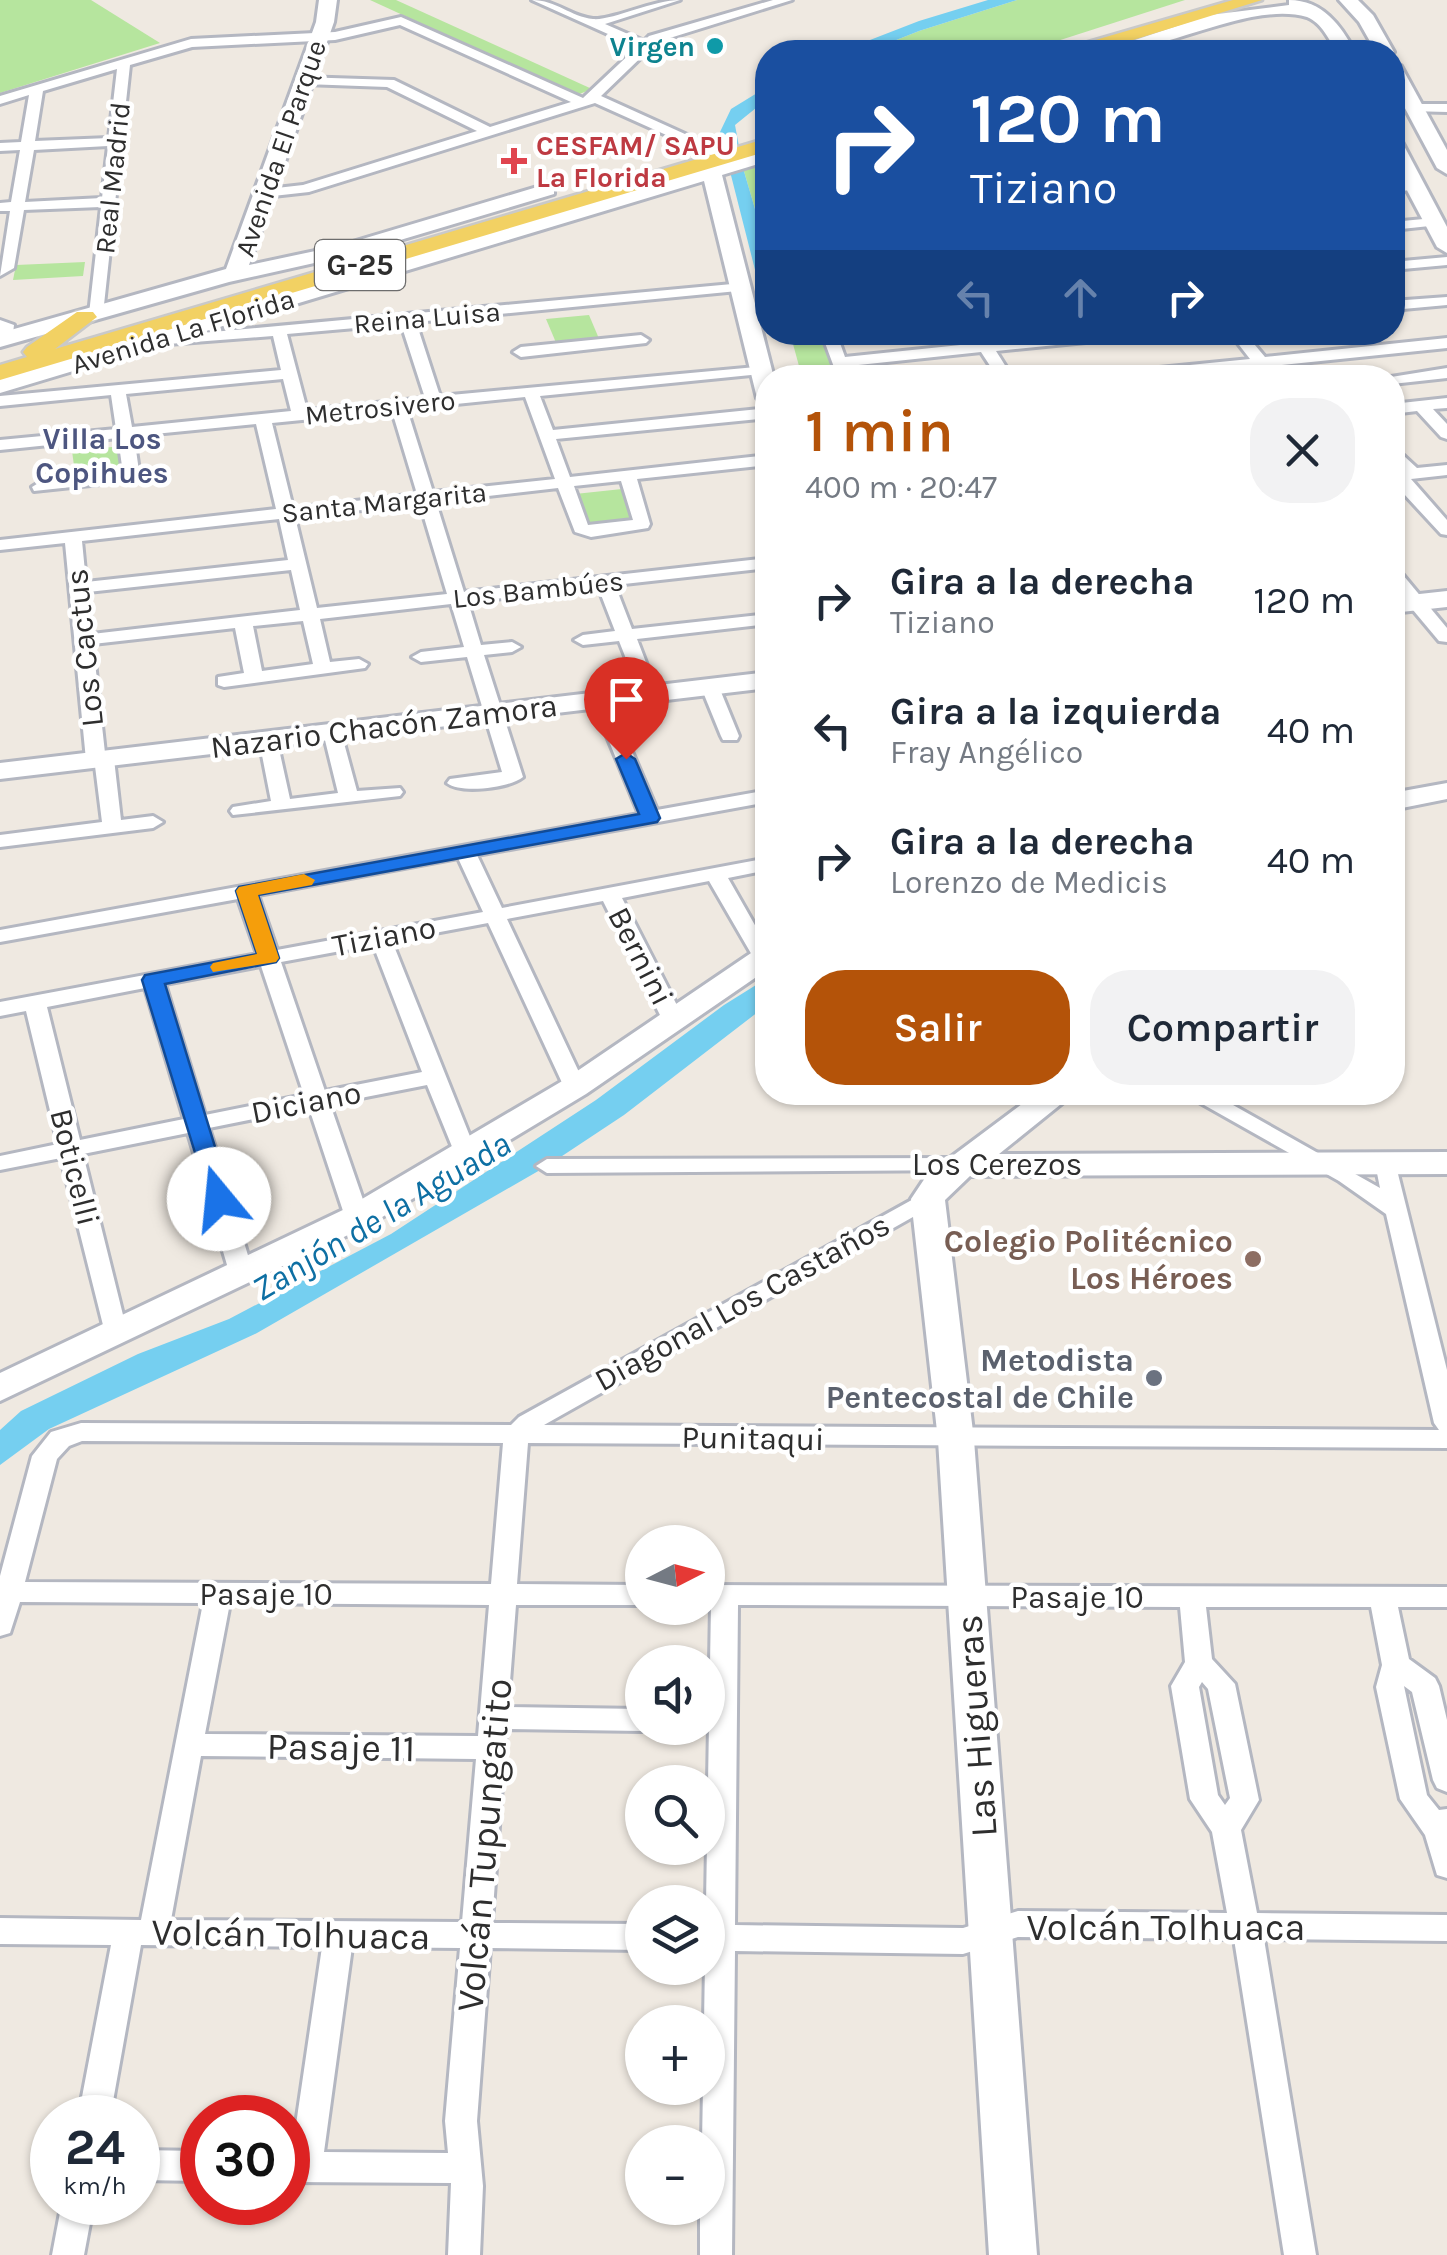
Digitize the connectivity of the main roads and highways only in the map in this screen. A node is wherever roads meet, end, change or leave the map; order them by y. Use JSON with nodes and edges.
{"nodes":[{"id":1,"x":1253,"y":0,"type":"edge"},
{"id":2,"x":1216,"y":1,"type":"edge"},
{"id":3,"x":1088,"y":40,"type":"edge"},
{"id":4,"x":1132,"y":40,"type":"edge"},
{"id":5,"x":755,"y":148,"type":"edge"},
{"id":6,"x":716,"y":160,"type":"junction"},
{"id":7,"x":650,"y":170,"type":"junction"},
{"id":8,"x":547,"y":190,"type":"road end"},
{"id":9,"x":94,"y":308,"type":"road end"},
{"id":10,"x":2,"y":342,"type":"edge"},
{"id":11,"x":42,"y":350,"type":"junction"},
{"id":12,"x":0,"y":373,"type":"edge"}],
"edges":[{"from":1,"to":4,"type":"main road"},
{"from":2,"to":3,"type":"main road"},
{"from":5,"to":6,"type":"main road","name":"Avenida La Florida","number":"G-25"},
{"from":6,"to":7,"type":"main road","name":"Avenida La Florida","number":"G-25"},
{"from":6,"to":12,"type":"main road","name":"Avenida La Florida","number":"G-25"},
{"from":7,"to":8,"type":"main road"},
{"from":7,"to":11,"type":"main road","name":"Avenida La Florida","number":"G-25"},
{"from":9,"to":11,"type":"main road"},
{"from":10,"to":11,"type":"main road","name":"Avenida La Florida","number":"G-25"}]}
